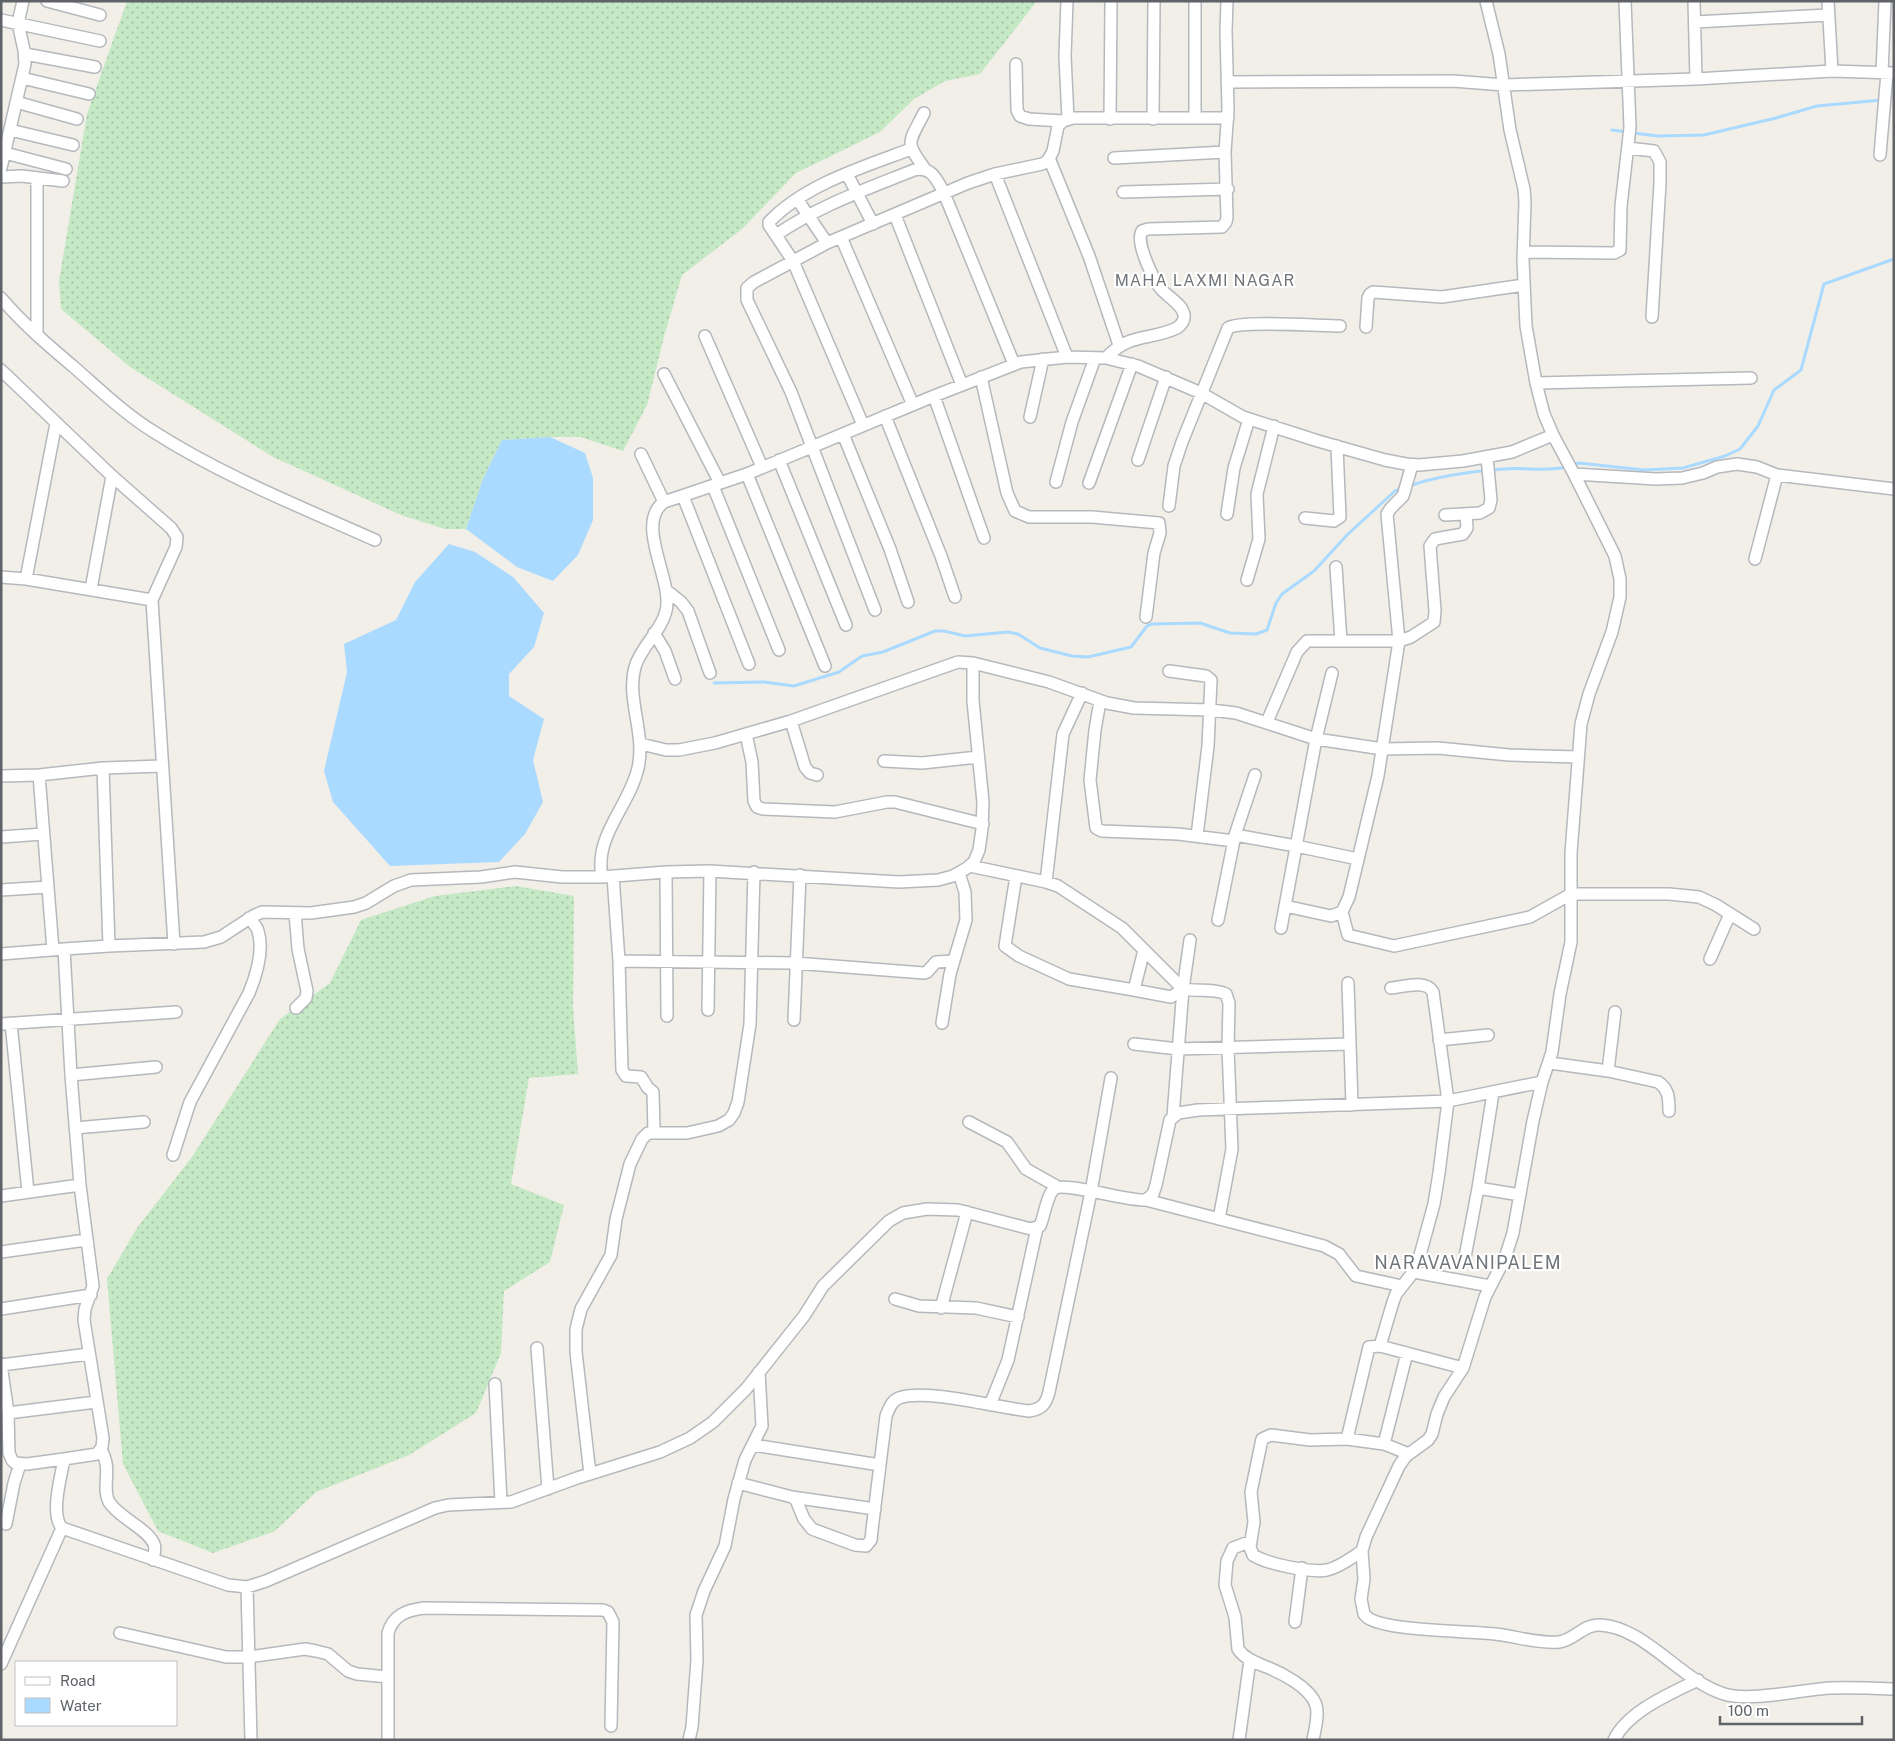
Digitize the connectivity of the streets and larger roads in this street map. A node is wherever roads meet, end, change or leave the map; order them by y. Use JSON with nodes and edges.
{"nodes":[{"id":1,"x":23,"y":1,"type":"edge"},
{"id":2,"x":47,"y":1,"type":"edge"},
{"id":3,"x":1067,"y":1,"type":"edge"},
{"id":4,"x":1111,"y":1,"type":"edge"},
{"id":5,"x":1154,"y":1,"type":"edge"},
{"id":6,"x":1195,"y":1,"type":"edge"},
{"id":7,"x":1227,"y":1,"type":"edge"},
{"id":8,"x":1486,"y":1,"type":"edge"},
{"id":9,"x":1625,"y":1,"type":"edge"},
{"id":10,"x":1694,"y":1,"type":"edge"},
{"id":11,"x":1828,"y":1,"type":"edge"},
{"id":12,"x":1885,"y":1,"type":"edge"},
{"id":13,"x":1828,"y":15,"type":"junction"},
{"id":14,"x":100,"y":16,"type":"dead end"},
{"id":15,"x":1,"y":20,"type":"edge"},
{"id":16,"x":1695,"y":22,"type":"junction"},
{"id":17,"x":18,"y":23,"type":"junction"},
{"id":18,"x":100,"y":41,"type":"dead end"},
{"id":19,"x":25,"y":54,"type":"junction"},
{"id":20,"x":1016,"y":64,"type":"dead end"},
{"id":21,"x":95,"y":66,"type":"dead end"},
{"id":22,"x":1832,"y":71,"type":"junction"},
{"id":23,"x":1888,"y":73,"type":"edge"},
{"id":24,"x":22,"y":78,"type":"junction"},
{"id":25,"x":1696,"y":79,"type":"junction"},
{"id":26,"x":1629,"y":81,"type":"junction"},
{"id":27,"x":1227,"y":82,"type":"junction"},
{"id":28,"x":1504,"y":85,"type":"junction"},
{"id":29,"x":89,"y":94,"type":"dead end"},
{"id":30,"x":16,"y":102,"type":"junction"},
{"id":31,"x":924,"y":113,"type":"dead end"},
{"id":32,"x":1195,"y":118,"type":"junction"},
{"id":33,"x":1228,"y":118,"type":"junction"},
{"id":34,"x":77,"y":119,"type":"dead end"},
{"id":35,"x":1110,"y":119,"type":"junction"},
{"id":36,"x":1153,"y":119,"type":"junction"},
{"id":37,"x":1065,"y":120,"type":"junction"},
{"id":38,"x":10,"y":130,"type":"junction"},
{"id":39,"x":1629,"y":144,"type":"junction"},
{"id":40,"x":73,"y":145,"type":"dead end"},
{"id":41,"x":911,"y":149,"type":"junction"},
{"id":42,"x":1226,"y":152,"type":"junction"},
{"id":43,"x":4,"y":153,"type":"junction"},
{"id":44,"x":1880,"y":156,"type":"dead end"},
{"id":45,"x":1050,"y":158,"type":"junction"},
{"id":46,"x":1114,"y":158,"type":"dead end"},
{"id":47,"x":1,"y":168,"type":"edge"},
{"id":48,"x":926,"y":169,"type":"junction"},
{"id":49,"x":847,"y":174,"type":"junction"},
{"id":50,"x":995,"y":174,"type":"junction"},
{"id":51,"x":1,"y":177,"type":"edge"},
{"id":52,"x":37,"y":178,"type":"junction"},
{"id":53,"x":1228,"y":189,"type":"junction"},
{"id":54,"x":1123,"y":192,"type":"dead end"},
{"id":55,"x":858,"y":193,"type":"junction"},
{"id":56,"x":944,"y":193,"type":"junction"},
{"id":57,"x":797,"y":199,"type":"junction"},
{"id":58,"x":895,"y":215,"type":"junction"},
{"id":59,"x":809,"y":216,"type":"junction"},
{"id":60,"x":873,"y":224,"type":"junction"},
{"id":61,"x":776,"y":235,"type":"junction"},
{"id":62,"x":841,"y":237,"type":"junction"},
{"id":63,"x":827,"y":243,"type":"junction"},
{"id":64,"x":1524,"y":252,"type":"junction"},
{"id":65,"x":793,"y":261,"type":"junction"},
{"id":66,"x":1524,"y":285,"type":"junction"},
{"id":67,"x":1,"y":298,"type":"edge"},
{"id":68,"x":1652,"y":317,"type":"dead end"},
{"id":69,"x":1340,"y":326,"type":"dead end"},
{"id":70,"x":1366,"y":327,"type":"dead end"},
{"id":71,"x":37,"y":335,"type":"junction"},
{"id":72,"x":705,"y":336,"type":"dead end"},
{"id":73,"x":1119,"y":346,"type":"junction"},
{"id":74,"x":1067,"y":357,"type":"junction"},
{"id":75,"x":1100,"y":358,"type":"junction"},
{"id":76,"x":1042,"y":359,"type":"junction"},
{"id":77,"x":1014,"y":364,"type":"junction"},
{"id":78,"x":1132,"y":364,"type":"junction"},
{"id":79,"x":1,"y":370,"type":"edge"},
{"id":80,"x":664,"y":374,"type":"dead end"},
{"id":81,"x":981,"y":377,"type":"junction"},
{"id":82,"x":1166,"y":377,"type":"junction"},
{"id":83,"x":1751,"y":378,"type":"dead end"},
{"id":84,"x":1536,"y":383,"type":"junction"},
{"id":85,"x":962,"y":385,"type":"junction"},
{"id":86,"x":1201,"y":393,"type":"junction"},
{"id":87,"x":934,"y":396,"type":"junction"},
{"id":88,"x":913,"y":405,"type":"junction"},
{"id":89,"x":885,"y":416,"type":"junction"},
{"id":90,"x":1030,"y":417,"type":"dead end"},
{"id":91,"x":1249,"y":419,"type":"junction"},
{"id":92,"x":56,"y":423,"type":"junction"},
{"id":93,"x":862,"y":425,"type":"junction"},
{"id":94,"x":1274,"y":426,"type":"junction"},
{"id":95,"x":843,"y":434,"type":"junction"},
{"id":96,"x":1553,"y":435,"type":"junction"},
{"id":97,"x":812,"y":446,"type":"junction"},
{"id":98,"x":1337,"y":446,"type":"junction"},
{"id":99,"x":641,"y":454,"type":"dead end"},
{"id":100,"x":779,"y":460,"type":"junction"},
{"id":101,"x":1138,"y":460,"type":"dead end"},
{"id":102,"x":1412,"y":465,"type":"junction"},
{"id":103,"x":1488,"y":466,"type":"junction"},
{"id":104,"x":762,"y":467,"type":"junction"},
{"id":105,"x":1572,"y":468,"type":"junction"},
{"id":106,"x":747,"y":474,"type":"junction"},
{"id":107,"x":1777,"y":474,"type":"junction"},
{"id":108,"x":112,"y":476,"type":"junction"},
{"id":109,"x":1056,"y":482,"type":"dead end"},
{"id":110,"x":1089,"y":483,"type":"dead end"},
{"id":111,"x":716,"y":484,"type":"junction"},
{"id":112,"x":1894,"y":490,"type":"edge"},
{"id":113,"x":682,"y":496,"type":"junction"},
{"id":114,"x":664,"y":502,"type":"junction"},
{"id":115,"x":1169,"y":506,"type":"dead end"},
{"id":116,"x":1227,"y":514,"type":"dead end"},
{"id":117,"x":1466,"y":514,"type":"junction"},
{"id":118,"x":1444,"y":515,"type":"dead end"},
{"id":119,"x":1305,"y":518,"type":"dead end"},
{"id":120,"x":984,"y":538,"type":"dead end"},
{"id":121,"x":375,"y":540,"type":"dead end"},
{"id":122,"x":1754,"y":559,"type":"dead end"},
{"id":123,"x":1336,"y":567,"type":"dead end"},
{"id":124,"x":1,"y":578,"type":"edge"},
{"id":125,"x":26,"y":579,"type":"junction"},
{"id":126,"x":1246,"y":580,"type":"dead end"},
{"id":127,"x":91,"y":589,"type":"junction"},
{"id":128,"x":666,"y":590,"type":"junction"},
{"id":129,"x":955,"y":597,"type":"dead end"},
{"id":130,"x":152,"y":600,"type":"junction"},
{"id":131,"x":908,"y":602,"type":"dead end"},
{"id":132,"x":875,"y":610,"type":"dead end"},
{"id":133,"x":1146,"y":616,"type":"dead end"},
{"id":134,"x":846,"y":625,"type":"dead end"},
{"id":135,"x":654,"y":633,"type":"junction"},
{"id":136,"x":1341,"y":641,"type":"junction"},
{"id":137,"x":1399,"y":641,"type":"junction"},
{"id":138,"x":779,"y":650,"type":"dead end"},
{"id":139,"x":973,"y":663,"type":"junction"},
{"id":140,"x":749,"y":664,"type":"dead end"},
{"id":141,"x":824,"y":666,"type":"dead end"},
{"id":142,"x":1168,"y":671,"type":"dead end"},
{"id":143,"x":710,"y":673,"type":"dead end"},
{"id":144,"x":1332,"y":673,"type":"dead end"},
{"id":145,"x":674,"y":679,"type":"dead end"},
{"id":146,"x":1082,"y":693,"type":"junction"},
{"id":147,"x":1100,"y":701,"type":"junction"},
{"id":148,"x":1211,"y":710,"type":"junction"},
{"id":149,"x":791,"y":721,"type":"junction"},
{"id":150,"x":1267,"y":722,"type":"junction"},
{"id":151,"x":746,"y":734,"type":"junction"},
{"id":152,"x":1316,"y":739,"type":"junction"},
{"id":153,"x":641,"y":744,"type":"junction"},
{"id":154,"x":1383,"y":749,"type":"junction"},
{"id":155,"x":978,"y":757,"type":"junction"},
{"id":156,"x":1578,"y":757,"type":"junction"},
{"id":157,"x":884,"y":761,"type":"dead end"},
{"id":158,"x":162,"y":766,"type":"junction"},
{"id":159,"x":102,"y":768,"type":"junction"},
{"id":160,"x":39,"y":775,"type":"junction"},
{"id":161,"x":817,"y":775,"type":"dead end"},
{"id":162,"x":1255,"y":775,"type":"dead end"},
{"id":163,"x":1,"y":776,"type":"edge"},
{"id":164,"x":982,"y":824,"type":"junction"},
{"id":165,"x":43,"y":834,"type":"junction"},
{"id":166,"x":1197,"y":836,"type":"junction"},
{"id":167,"x":1,"y":837,"type":"edge"},
{"id":168,"x":1235,"y":838,"type":"junction"},
{"id":169,"x":1296,"y":846,"type":"junction"},
{"id":170,"x":1358,"y":860,"type":"junction"},
{"id":171,"x":970,"y":866,"type":"junction"},
{"id":172,"x":710,"y":871,"type":"junction"},
{"id":173,"x":666,"y":872,"type":"junction"},
{"id":174,"x":754,"y":872,"type":"junction"},
{"id":175,"x":959,"y":873,"type":"junction"},
{"id":176,"x":800,"y":875,"type":"junction"},
{"id":177,"x":608,"y":876,"type":"junction"},
{"id":178,"x":1016,"y":876,"type":"junction"},
{"id":179,"x":1046,"y":882,"type":"junction"},
{"id":180,"x":48,"y":888,"type":"junction"},
{"id":181,"x":1,"y":890,"type":"edge"},
{"id":182,"x":1571,"y":894,"type":"junction"},
{"id":183,"x":1286,"y":906,"type":"junction"},
{"id":184,"x":1342,"y":912,"type":"junction"},
{"id":185,"x":295,"y":913,"type":"junction"},
{"id":186,"x":1730,"y":914,"type":"junction"},
{"id":187,"x":249,"y":918,"type":"junction"},
{"id":188,"x":1218,"y":920,"type":"dead end"},
{"id":189,"x":1281,"y":928,"type":"dead end"},
{"id":190,"x":1754,"y":929,"type":"dead end"},
{"id":191,"x":1190,"y":940,"type":"dead end"},
{"id":192,"x":174,"y":944,"type":"junction"},
{"id":193,"x":109,"y":946,"type":"junction"},
{"id":194,"x":59,"y":950,"type":"junction"},
{"id":195,"x":1144,"y":950,"type":"junction"},
{"id":196,"x":1,"y":954,"type":"edge"},
{"id":197,"x":1710,"y":959,"type":"dead end"},
{"id":198,"x":619,"y":961,"type":"junction"},
{"id":199,"x":666,"y":961,"type":"junction"},
{"id":200,"x":710,"y":961,"type":"junction"},
{"id":201,"x":953,"y":961,"type":"junction"},
{"id":202,"x":752,"y":962,"type":"junction"},
{"id":203,"x":795,"y":962,"type":"junction"},
{"id":204,"x":1348,"y":983,"type":"dead end"},
{"id":205,"x":1391,"y":988,"type":"dead end"},
{"id":206,"x":1183,"y":989,"type":"junction"},
{"id":207,"x":1134,"y":990,"type":"junction"},
{"id":208,"x":296,"y":1008,"type":"dead end"},
{"id":209,"x":708,"y":1010,"type":"dead end"},
{"id":210,"x":176,"y":1012,"type":"dead end"},
{"id":211,"x":1615,"y":1012,"type":"dead end"},
{"id":212,"x":667,"y":1016,"type":"dead end"},
{"id":213,"x":68,"y":1018,"type":"junction"},
{"id":214,"x":794,"y":1020,"type":"dead end"},
{"id":215,"x":942,"y":1023,"type":"dead end"},
{"id":216,"x":6,"y":1024,"type":"edge"},
{"id":217,"x":1488,"y":1035,"type":"dead end"},
{"id":218,"x":1439,"y":1040,"type":"junction"},
{"id":219,"x":1134,"y":1044,"type":"dead end"},
{"id":220,"x":1350,"y":1044,"type":"junction"},
{"id":221,"x":1228,"y":1048,"type":"junction"},
{"id":222,"x":1178,"y":1049,"type":"junction"},
{"id":223,"x":1550,"y":1063,"type":"junction"},
{"id":224,"x":156,"y":1067,"type":"dead end"},
{"id":225,"x":1608,"y":1071,"type":"junction"},
{"id":226,"x":71,"y":1075,"type":"junction"},
{"id":227,"x":1111,"y":1078,"type":"dead end"},
{"id":228,"x":1542,"y":1082,"type":"junction"},
{"id":229,"x":1493,"y":1093,"type":"junction"},
{"id":230,"x":1448,"y":1102,"type":"junction"},
{"id":231,"x":1352,"y":1105,"type":"junction"},
{"id":232,"x":1231,"y":1108,"type":"junction"},
{"id":233,"x":1669,"y":1111,"type":"dead end"},
{"id":234,"x":1173,"y":1116,"type":"junction"},
{"id":235,"x":144,"y":1122,"type":"dead end"},
{"id":236,"x":969,"y":1122,"type":"dead end"},
{"id":237,"x":75,"y":1128,"type":"junction"},
{"id":238,"x":654,"y":1132,"type":"junction"},
{"id":239,"x":174,"y":1155,"type":"dead end"},
{"id":240,"x":80,"y":1185,"type":"junction"},
{"id":241,"x":1058,"y":1187,"type":"junction"},
{"id":242,"x":1478,"y":1188,"type":"junction"},
{"id":243,"x":28,"y":1192,"type":"junction"},
{"id":244,"x":1091,"y":1192,"type":"junction"},
{"id":245,"x":1,"y":1196,"type":"edge"},
{"id":246,"x":1520,"y":1196,"type":"junction"},
{"id":247,"x":1146,"y":1200,"type":"junction"},
{"id":248,"x":967,"y":1212,"type":"junction"},
{"id":249,"x":1219,"y":1219,"type":"junction"},
{"id":250,"x":1037,"y":1228,"type":"junction"},
{"id":251,"x":86,"y":1240,"type":"junction"},
{"id":252,"x":1,"y":1252,"type":"edge"},
{"id":253,"x":1465,"y":1257,"type":"dead end"},
{"id":254,"x":1414,"y":1272,"type":"junction"},
{"id":255,"x":1402,"y":1286,"type":"junction"},
{"id":256,"x":1490,"y":1286,"type":"junction"},
{"id":257,"x":91,"y":1295,"type":"junction"},
{"id":258,"x":895,"y":1299,"type":"dead end"},
{"id":259,"x":941,"y":1308,"type":"junction"},
{"id":260,"x":1,"y":1309,"type":"edge"},
{"id":261,"x":1018,"y":1317,"type":"junction"},
{"id":262,"x":1380,"y":1346,"type":"junction"},
{"id":263,"x":537,"y":1348,"type":"dead end"},
{"id":264,"x":1407,"y":1353,"type":"junction"},
{"id":265,"x":89,"y":1354,"type":"junction"},
{"id":266,"x":1,"y":1364,"type":"edge"},
{"id":267,"x":1463,"y":1368,"type":"junction"},
{"id":268,"x":759,"y":1372,"type":"junction"},
{"id":269,"x":495,"y":1384,"type":"dead end"},
{"id":270,"x":96,"y":1402,"type":"junction"},
{"id":271,"x":990,"y":1406,"type":"junction"},
{"id":272,"x":8,"y":1413,"type":"junction"},
{"id":273,"x":1347,"y":1440,"type":"junction"},
{"id":274,"x":1384,"y":1444,"type":"junction"},
{"id":275,"x":753,"y":1445,"type":"junction"},
{"id":276,"x":101,"y":1450,"type":"junction"},
{"id":277,"x":1409,"y":1454,"type":"junction"},
{"id":278,"x":64,"y":1459,"type":"junction"},
{"id":279,"x":20,"y":1464,"type":"junction"},
{"id":280,"x":880,"y":1465,"type":"junction"},
{"id":281,"x":590,"y":1474,"type":"junction"},
{"id":282,"x":738,"y":1483,"type":"junction"},
{"id":283,"x":548,"y":1489,"type":"junction"},
{"id":284,"x":792,"y":1497,"type":"junction"},
{"id":285,"x":501,"y":1502,"type":"junction"},
{"id":286,"x":875,"y":1509,"type":"junction"},
{"id":287,"x":6,"y":1524,"type":"dead end"},
{"id":288,"x":62,"y":1528,"type":"junction"},
{"id":289,"x":1249,"y":1542,"type":"junction"},
{"id":290,"x":1362,"y":1551,"type":"junction"},
{"id":291,"x":153,"y":1560,"type":"junction"},
{"id":292,"x":1302,"y":1568,"type":"junction"},
{"id":293,"x":247,"y":1587,"type":"junction"},
{"id":294,"x":1295,"y":1622,"type":"dead end"},
{"id":295,"x":120,"y":1633,"type":"dead end"},
{"id":296,"x":249,"y":1657,"type":"junction"},
{"id":297,"x":1250,"y":1660,"type":"junction"},
{"id":298,"x":1,"y":1664,"type":"edge"},
{"id":299,"x":388,"y":1677,"type":"junction"},
{"id":300,"x":1698,"y":1680,"type":"junction"},
{"id":301,"x":1894,"y":1689,"type":"edge"},
{"id":302,"x":611,"y":1726,"type":"dead end"},
{"id":303,"x":251,"y":1740,"type":"edge"},
{"id":304,"x":388,"y":1740,"type":"edge"},
{"id":305,"x":689,"y":1740,"type":"edge"},
{"id":306,"x":1238,"y":1740,"type":"edge"},
{"id":307,"x":1313,"y":1740,"type":"edge"},
{"id":308,"x":1614,"y":1740,"type":"edge"}],
"edges":[{"from":1,"to":17,"type":"street"},
{"from":2,"to":14,"type":"street"},
{"from":3,"to":37,"type":"street"},
{"from":4,"to":35,"type":"street"},
{"from":5,"to":36,"type":"street"},
{"from":6,"to":32,"type":"street"},
{"from":7,"to":27,"type":"street"},
{"from":8,"to":28,"type":"street"},
{"from":9,"to":26,"type":"street"},
{"from":10,"to":16,"type":"street"},
{"from":11,"to":13,"type":"street"},
{"from":12,"to":23,"type":"street"},
{"from":13,"to":16,"type":"street"},
{"from":13,"to":22,"type":"street"},
{"from":15,"to":17,"type":"street"},
{"from":16,"to":25,"type":"street"},
{"from":17,"to":18,"type":"street"},
{"from":17,"to":19,"type":"street"},
{"from":19,"to":21,"type":"street"},
{"from":19,"to":24,"type":"street"},
{"from":20,"to":37,"type":"street"},
{"from":22,"to":23,"type":"street"},
{"from":22,"to":25,"type":"street"},
{"from":23,"to":44,"type":"street"},
{"from":24,"to":29,"type":"street"},
{"from":24,"to":30,"type":"street"},
{"from":25,"to":26,"type":"street"},
{"from":26,"to":28,"type":"street"},
{"from":26,"to":39,"type":"street"},
{"from":27,"to":28,"type":"street"},
{"from":27,"to":33,"type":"street"},
{"from":28,"to":64,"type":"street"},
{"from":30,"to":34,"type":"street"},
{"from":30,"to":38,"type":"street"},
{"from":31,"to":41,"type":"street"},
{"from":32,"to":33,"type":"street"},
{"from":32,"to":36,"type":"street"},
{"from":33,"to":42,"type":"street"},
{"from":35,"to":36,"type":"street"},
{"from":35,"to":37,"type":"street"},
{"from":37,"to":45,"type":"street"},
{"from":38,"to":40,"type":"street"},
{"from":38,"to":43,"type":"street"},
{"from":39,"to":64,"type":"street"},
{"from":39,"to":68,"type":"street"},
{"from":41,"to":48,"type":"street"},
{"from":41,"to":49,"type":"street"},
{"from":42,"to":46,"type":"street"},
{"from":42,"to":53,"type":"street"},
{"from":43,"to":47,"type":"street"},
{"from":43,"to":52,"type":"street"},
{"from":45,"to":50,"type":"street"},
{"from":45,"to":73,"type":"street"},
{"from":48,"to":55,"type":"street"},
{"from":48,"to":56,"type":"street"},
{"from":49,"to":55,"type":"street"},
{"from":49,"to":57,"type":"street"},
{"from":50,"to":56,"type":"street"},
{"from":50,"to":74,"type":"street"},
{"from":51,"to":52,"type":"street"},
{"from":52,"to":71,"type":"street"},
{"from":53,"to":54,"type":"street"},
{"from":53,"to":73,"type":"street"},
{"from":55,"to":59,"type":"street"},
{"from":55,"to":60,"type":"street"},
{"from":56,"to":58,"type":"street"},
{"from":56,"to":77,"type":"street"},
{"from":57,"to":59,"type":"street"},
{"from":57,"to":61,"type":"street"},
{"from":58,"to":60,"type":"street"},
{"from":58,"to":85,"type":"street"},
{"from":59,"to":61,"type":"street"},
{"from":59,"to":63,"type":"street"},
{"from":60,"to":62,"type":"street"},
{"from":61,"to":65,"type":"street"},
{"from":62,"to":63,"type":"street"},
{"from":62,"to":88,"type":"street"},
{"from":63,"to":65,"type":"street"},
{"from":64,"to":66,"type":"street"},
{"from":65,"to":93,"type":"street"},
{"from":65,"to":97,"type":"street"},
{"from":66,"to":70,"type":"street"},
{"from":66,"to":84,"type":"street"},
{"from":67,"to":71,"type":"street"},
{"from":69,"to":86,"type":"street"},
{"from":71,"to":121,"type":"street"},
{"from":72,"to":104,"type":"street"},
{"from":73,"to":75,"type":"street"},
{"from":74,"to":75,"type":"street"},
{"from":74,"to":76,"type":"street"},
{"from":75,"to":78,"type":"street"},
{"from":75,"to":109,"type":"street"},
{"from":76,"to":77,"type":"street"},
{"from":76,"to":90,"type":"street"},
{"from":77,"to":81,"type":"street"},
{"from":78,"to":82,"type":"street"},
{"from":78,"to":110,"type":"street"},
{"from":79,"to":92,"type":"street"},
{"from":80,"to":111,"type":"street"},
{"from":81,"to":85,"type":"street"},
{"from":81,"to":133,"type":"street"},
{"from":82,"to":86,"type":"street"},
{"from":82,"to":101,"type":"street"},
{"from":83,"to":84,"type":"street"},
{"from":84,"to":96,"type":"street"},
{"from":85,"to":87,"type":"street"},
{"from":86,"to":91,"type":"street"},
{"from":86,"to":115,"type":"street"},
{"from":87,"to":88,"type":"street"},
{"from":87,"to":120,"type":"street"},
{"from":88,"to":89,"type":"street"},
{"from":89,"to":93,"type":"street"},
{"from":89,"to":129,"type":"street"},
{"from":91,"to":94,"type":"street"},
{"from":91,"to":116,"type":"street"},
{"from":92,"to":108,"type":"street"},
{"from":92,"to":125,"type":"street"},
{"from":93,"to":95,"type":"street"},
{"from":94,"to":98,"type":"street"},
{"from":94,"to":126,"type":"street"},
{"from":95,"to":97,"type":"street"},
{"from":95,"to":131,"type":"street"},
{"from":96,"to":103,"type":"street"},
{"from":96,"to":105,"type":"street"},
{"from":97,"to":100,"type":"street"},
{"from":97,"to":132,"type":"street"},
{"from":98,"to":102,"type":"street"},
{"from":98,"to":119,"type":"street"},
{"from":99,"to":114,"type":"street"},
{"from":100,"to":104,"type":"street"},
{"from":100,"to":134,"type":"street"},
{"from":102,"to":103,"type":"street"},
{"from":102,"to":137,"type":"street"},
{"from":103,"to":117,"type":"street"},
{"from":104,"to":106,"type":"street"},
{"from":105,"to":107,"type":"street"},
{"from":105,"to":156,"type":"street"},
{"from":106,"to":111,"type":"street"},
{"from":106,"to":141,"type":"street"},
{"from":107,"to":112,"type":"street"},
{"from":107,"to":122,"type":"street"},
{"from":108,"to":127,"type":"street"},
{"from":108,"to":130,"type":"street"},
{"from":111,"to":113,"type":"street"},
{"from":111,"to":138,"type":"street"},
{"from":113,"to":114,"type":"street"},
{"from":113,"to":140,"type":"street"},
{"from":114,"to":128,"type":"street"},
{"from":117,"to":118,"type":"street"},
{"from":117,"to":137,"type":"street"},
{"from":123,"to":136,"type":"street"},
{"from":124,"to":125,"type":"street"},
{"from":125,"to":127,"type":"street"},
{"from":127,"to":130,"type":"street"},
{"from":128,"to":135,"type":"street"},
{"from":128,"to":143,"type":"street"},
{"from":130,"to":158,"type":"street"},
{"from":135,"to":145,"type":"street"},
{"from":135,"to":153,"type":"street"},
{"from":136,"to":137,"type":"street"},
{"from":136,"to":150,"type":"street"},
{"from":137,"to":154,"type":"street"},
{"from":139,"to":146,"type":"street"},
{"from":139,"to":149,"type":"street"},
{"from":139,"to":155,"type":"street"},
{"from":142,"to":148,"type":"street"},
{"from":144,"to":152,"type":"street"},
{"from":146,"to":147,"type":"street"},
{"from":146,"to":179,"type":"street"},
{"from":147,"to":148,"type":"street"},
{"from":147,"to":166,"type":"street"},
{"from":148,"to":150,"type":"street"},
{"from":148,"to":166,"type":"street"},
{"from":149,"to":151,"type":"street"},
{"from":149,"to":161,"type":"street"},
{"from":150,"to":152,"type":"street"},
{"from":151,"to":153,"type":"street"},
{"from":151,"to":164,"type":"street"},
{"from":152,"to":154,"type":"street"},
{"from":152,"to":169,"type":"street"},
{"from":153,"to":177,"type":"street"},
{"from":154,"to":156,"type":"street"},
{"from":154,"to":170,"type":"street"},
{"from":155,"to":157,"type":"street"},
{"from":155,"to":164,"type":"street"},
{"from":156,"to":182,"type":"street"},
{"from":158,"to":159,"type":"street"},
{"from":158,"to":192,"type":"street"},
{"from":159,"to":160,"type":"street"},
{"from":159,"to":193,"type":"street"},
{"from":160,"to":163,"type":"street"},
{"from":160,"to":165,"type":"street"},
{"from":162,"to":168,"type":"street"},
{"from":164,"to":171,"type":"street"},
{"from":165,"to":167,"type":"street"},
{"from":165,"to":180,"type":"street"},
{"from":166,"to":168,"type":"street"},
{"from":168,"to":169,"type":"street"},
{"from":168,"to":188,"type":"street"},
{"from":169,"to":170,"type":"street"},
{"from":169,"to":183,"type":"street"},
{"from":170,"to":184,"type":"street"},
{"from":171,"to":175,"type":"street"},
{"from":171,"to":178,"type":"street"},
{"from":172,"to":173,"type":"street"},
{"from":172,"to":174,"type":"street"},
{"from":172,"to":200,"type":"street"},
{"from":173,"to":177,"type":"street"},
{"from":173,"to":199,"type":"street"},
{"from":174,"to":176,"type":"street"},
{"from":174,"to":202,"type":"street"},
{"from":175,"to":176,"type":"street"},
{"from":175,"to":201,"type":"street"},
{"from":176,"to":203,"type":"street"},
{"from":177,"to":185,"type":"street"},
{"from":177,"to":198,"type":"street"},
{"from":178,"to":179,"type":"street"},
{"from":178,"to":207,"type":"street"},
{"from":179,"to":195,"type":"street"},
{"from":180,"to":181,"type":"street"},
{"from":180,"to":194,"type":"street"},
{"from":182,"to":184,"type":"street"},
{"from":182,"to":186,"type":"street"},
{"from":182,"to":223,"type":"street"},
{"from":183,"to":184,"type":"street"},
{"from":183,"to":189,"type":"street"},
{"from":185,"to":187,"type":"street"},
{"from":185,"to":208,"type":"street"},
{"from":186,"to":190,"type":"street"},
{"from":186,"to":197,"type":"street"},
{"from":187,"to":192,"type":"street"},
{"from":187,"to":239,"type":"street"},
{"from":191,"to":206,"type":"street"},
{"from":192,"to":193,"type":"street"},
{"from":193,"to":194,"type":"street"},
{"from":194,"to":196,"type":"street"},
{"from":194,"to":213,"type":"street"},
{"from":195,"to":206,"type":"street"},
{"from":195,"to":207,"type":"street"},
{"from":198,"to":199,"type":"street"},
{"from":198,"to":238,"type":"street"},
{"from":199,"to":200,"type":"street"},
{"from":199,"to":212,"type":"street"},
{"from":200,"to":202,"type":"street"},
{"from":200,"to":209,"type":"street"},
{"from":201,"to":203,"type":"street"},
{"from":201,"to":215,"type":"street"},
{"from":202,"to":203,"type":"street"},
{"from":202,"to":238,"type":"street"},
{"from":203,"to":214,"type":"street"},
{"from":204,"to":220,"type":"street"},
{"from":205,"to":218,"type":"street"},
{"from":206,"to":207,"type":"street"},
{"from":206,"to":221,"type":"street"},
{"from":206,"to":222,"type":"street"},
{"from":210,"to":213,"type":"street"},
{"from":211,"to":225,"type":"street"},
{"from":213,"to":216,"type":"street"},
{"from":213,"to":226,"type":"street"},
{"from":216,"to":243,"type":"street"},
{"from":217,"to":218,"type":"street"},
{"from":218,"to":230,"type":"street"},
{"from":219,"to":222,"type":"street"},
{"from":220,"to":221,"type":"street"},
{"from":220,"to":231,"type":"street"},
{"from":221,"to":222,"type":"street"},
{"from":221,"to":232,"type":"street"},
{"from":222,"to":234,"type":"street"},
{"from":223,"to":225,"type":"street"},
{"from":223,"to":228,"type":"street"},
{"from":224,"to":226,"type":"street"},
{"from":225,"to":233,"type":"street"},
{"from":226,"to":237,"type":"street"},
{"from":227,"to":244,"type":"street"},
{"from":228,"to":229,"type":"street"},
{"from":228,"to":246,"type":"street"},
{"from":229,"to":230,"type":"street"},
{"from":229,"to":242,"type":"street"},
{"from":230,"to":231,"type":"street"},
{"from":230,"to":254,"type":"street"},
{"from":231,"to":232,"type":"street"},
{"from":232,"to":234,"type":"street"},
{"from":232,"to":249,"type":"street"},
{"from":234,"to":247,"type":"street"},
{"from":235,"to":237,"type":"street"},
{"from":236,"to":241,"type":"street"},
{"from":237,"to":240,"type":"street"},
{"from":238,"to":281,"type":"street"},
{"from":240,"to":243,"type":"street"},
{"from":240,"to":251,"type":"street"},
{"from":241,"to":244,"type":"street"},
{"from":241,"to":250,"type":"street"},
{"from":242,"to":246,"type":"street"},
{"from":242,"to":253,"type":"street"},
{"from":243,"to":245,"type":"street"},
{"from":244,"to":247,"type":"street"},
{"from":244,"to":271,"type":"street"},
{"from":246,"to":256,"type":"street"},
{"from":247,"to":249,"type":"street"},
{"from":248,"to":250,"type":"street"},
{"from":248,"to":259,"type":"street"},
{"from":248,"to":268,"type":"street"},
{"from":249,"to":255,"type":"street"},
{"from":250,"to":261,"type":"street"},
{"from":251,"to":252,"type":"street"},
{"from":251,"to":257,"type":"street"},
{"from":254,"to":255,"type":"street"},
{"from":254,"to":256,"type":"street"},
{"from":255,"to":262,"type":"street"},
{"from":256,"to":267,"type":"street"},
{"from":257,"to":260,"type":"street"},
{"from":257,"to":265,"type":"street"},
{"from":258,"to":259,"type":"street"},
{"from":259,"to":261,"type":"street"},
{"from":261,"to":271,"type":"street"},
{"from":262,"to":264,"type":"street"},
{"from":262,"to":273,"type":"street"},
{"from":263,"to":283,"type":"street"},
{"from":264,"to":267,"type":"street"},
{"from":264,"to":274,"type":"street"},
{"from":265,"to":266,"type":"street"},
{"from":265,"to":270,"type":"street"},
{"from":266,"to":272,"type":"street"},
{"from":267,"to":277,"type":"street"},
{"from":268,"to":275,"type":"street"},
{"from":268,"to":281,"type":"street"},
{"from":269,"to":285,"type":"street"},
{"from":270,"to":272,"type":"street"},
{"from":270,"to":276,"type":"street"},
{"from":271,"to":280,"type":"street"},
{"from":272,"to":279,"type":"street"},
{"from":273,"to":274,"type":"street"},
{"from":273,"to":289,"type":"street"},
{"from":274,"to":277,"type":"street"},
{"from":275,"to":280,"type":"street"},
{"from":275,"to":282,"type":"street"},
{"from":276,"to":278,"type":"street"},
{"from":276,"to":291,"type":"street"},
{"from":277,"to":290,"type":"street"},
{"from":278,"to":279,"type":"street"},
{"from":278,"to":288,"type":"street"},
{"from":279,"to":287,"type":"street"},
{"from":280,"to":286,"type":"street"},
{"from":281,"to":283,"type":"street"},
{"from":282,"to":284,"type":"street"},
{"from":282,"to":305,"type":"street"},
{"from":283,"to":285,"type":"street"},
{"from":284,"to":286,"type":"street"},
{"from":284,"to":286,"type":"street"},
{"from":285,"to":293,"type":"street"},
{"from":288,"to":291,"type":"street"},
{"from":288,"to":298,"type":"street"},
{"from":289,"to":292,"type":"street"},
{"from":289,"to":297,"type":"street"},
{"from":290,"to":292,"type":"street"},
{"from":290,"to":300,"type":"street"},
{"from":291,"to":293,"type":"street"},
{"from":292,"to":294,"type":"street"},
{"from":293,"to":296,"type":"street"},
{"from":295,"to":296,"type":"street"},
{"from":296,"to":299,"type":"street"},
{"from":296,"to":303,"type":"street"},
{"from":297,"to":306,"type":"street"},
{"from":297,"to":307,"type":"street"},
{"from":299,"to":302,"type":"street"},
{"from":299,"to":304,"type":"street"},
{"from":300,"to":301,"type":"street"},
{"from":300,"to":308,"type":"street"}]}
